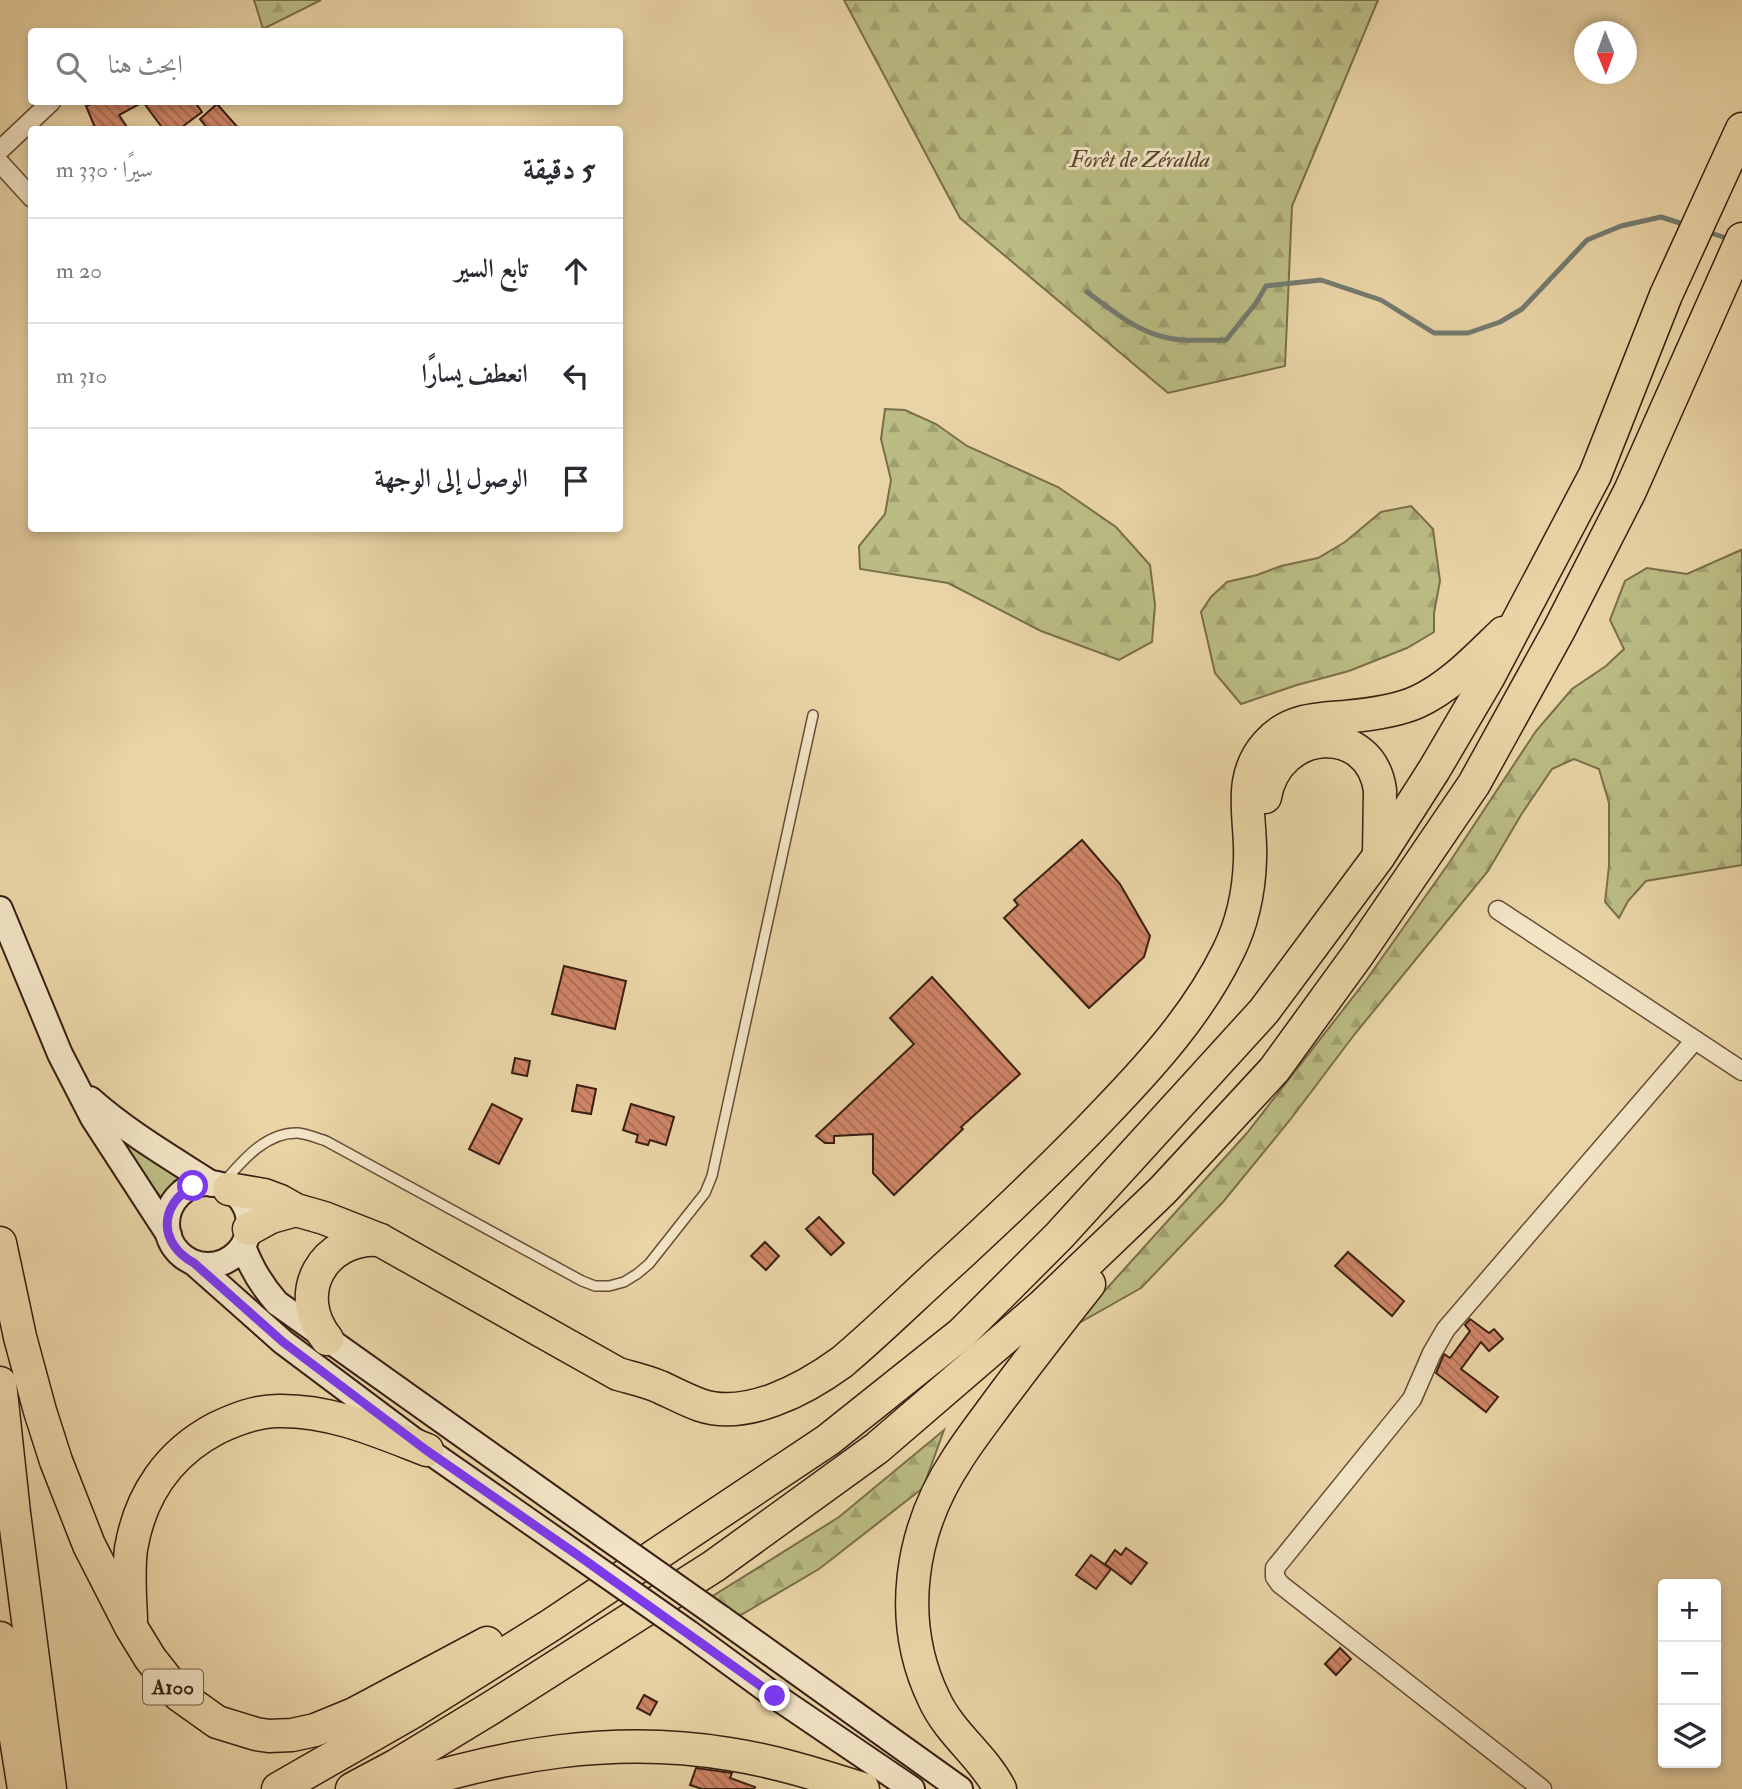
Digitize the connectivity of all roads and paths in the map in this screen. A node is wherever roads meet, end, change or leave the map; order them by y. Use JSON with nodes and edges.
{"nodes":[{"id":1,"x":48,"y":105,"type":"edge"},
{"id":2,"x":1742,"y":129,"type":"edge"},
{"id":3,"x":0,"y":150,"type":"edge"},
{"id":4,"x":0,"y":163,"type":"edge"},
{"id":5,"x":28,"y":194,"type":"edge"},
{"id":6,"x":1742,"y":239,"type":"edge"},
{"id":7,"x":1521,"y":614,"type":"junction"},
{"id":8,"x":813,"y":715,"type":"dead end"},
{"id":9,"x":1379,"y":856,"type":"junction"},
{"id":10,"x":0,"y":909,"type":"edge"},
{"id":11,"x":1498,"y":910,"type":"dead end"},
{"id":12,"x":1695,"y":1040,"type":"junction"},
{"id":13,"x":1742,"y":1071,"type":"edge"},
{"id":14,"x":78,"y":1088,"type":"junction"},
{"id":15,"x":221,"y":1186,"type":"junction"},
{"id":16,"x":1163,"y":1190,"type":"junction"},
{"id":17,"x":296,"y":1210,"type":"junction"},
{"id":18,"x":169,"y":1235,"type":"junction"},
{"id":19,"x":246,"y":1238,"type":"junction"},
{"id":20,"x":380,"y":1240,"type":"junction"},
{"id":21,"x":0,"y":1242,"type":"edge"},
{"id":22,"x":194,"y":1263,"type":"junction"},
{"id":23,"x":327,"y":1339,"type":"junction"},
{"id":24,"x":618,"y":1374,"type":"junction"},
{"id":25,"x":0,"y":1383,"type":"edge"},
{"id":26,"x":426,"y":1450,"type":"junction"},
{"id":27,"x":606,"y":1589,"type":"junction"},
{"id":28,"x":131,"y":1627,"type":"junction"},
{"id":29,"x":0,"y":1638,"type":"edge"},
{"id":30,"x":24,"y":1789,"type":"edge"},
{"id":31,"x":50,"y":1789,"type":"edge"},
{"id":32,"x":278,"y":1789,"type":"edge"},
{"id":33,"x":352,"y":1789,"type":"edge"},
{"id":34,"x":396,"y":1789,"type":"edge"},
{"id":35,"x":863,"y":1789,"type":"edge"},
{"id":36,"x":912,"y":1789,"type":"edge"},
{"id":37,"x":960,"y":1789,"type":"edge"},
{"id":38,"x":1000,"y":1789,"type":"edge"},
{"id":39,"x":1542,"y":1789,"type":"edge"}],
"edges":[{"from":1,"to":3,"type":"street"},
{"from":2,"to":7,"type":"highway"},
{"from":4,"to":5,"type":"street"},
{"from":6,"to":16,"type":"highway"},
{"from":7,"to":9,"type":"highway"},
{"from":7,"to":24,"type":"highway"},
{"from":8,"to":15,"type":"lane"},
{"from":9,"to":24,"type":"highway"},
{"from":9,"to":27,"type":"highway"},
{"from":10,"to":14,"type":"main road"},
{"from":11,"to":12,"type":"street"},
{"from":12,"to":13,"type":"street"},
{"from":12,"to":39,"type":"street"},
{"from":14,"to":15,"type":"main road"},
{"from":14,"to":18,"type":"main road"},
{"from":15,"to":17,"type":"highway"},
{"from":15,"to":18,"type":"main road"},
{"from":15,"to":19,"type":"main road"},
{"from":16,"to":33,"type":"highway"},
{"from":16,"to":38,"type":"highway"},
{"from":17,"to":19,"type":"highway"},
{"from":17,"to":20,"type":"highway"},
{"from":18,"to":22,"type":"main road"},
{"from":19,"to":22,"type":"main road"},
{"from":19,"to":23,"type":"main road"},
{"from":20,"to":23,"type":"highway"},
{"from":20,"to":24,"type":"highway"},
{"from":21,"to":28,"type":"highway","number":"A100"},
{"from":22,"to":26,"type":"main road"},
{"from":23,"to":37,"type":"main road","bridge":true},
{"from":25,"to":31,"type":"highway"},
{"from":26,"to":28,"type":"highway"},
{"from":26,"to":36,"type":"main road","bridge":true},
{"from":27,"to":28,"type":"highway","number":"A100"},
{"from":27,"to":32,"type":"highway"},
{"from":29,"to":30,"type":"highway"},
{"from":34,"to":35,"type":"highway"}]}
